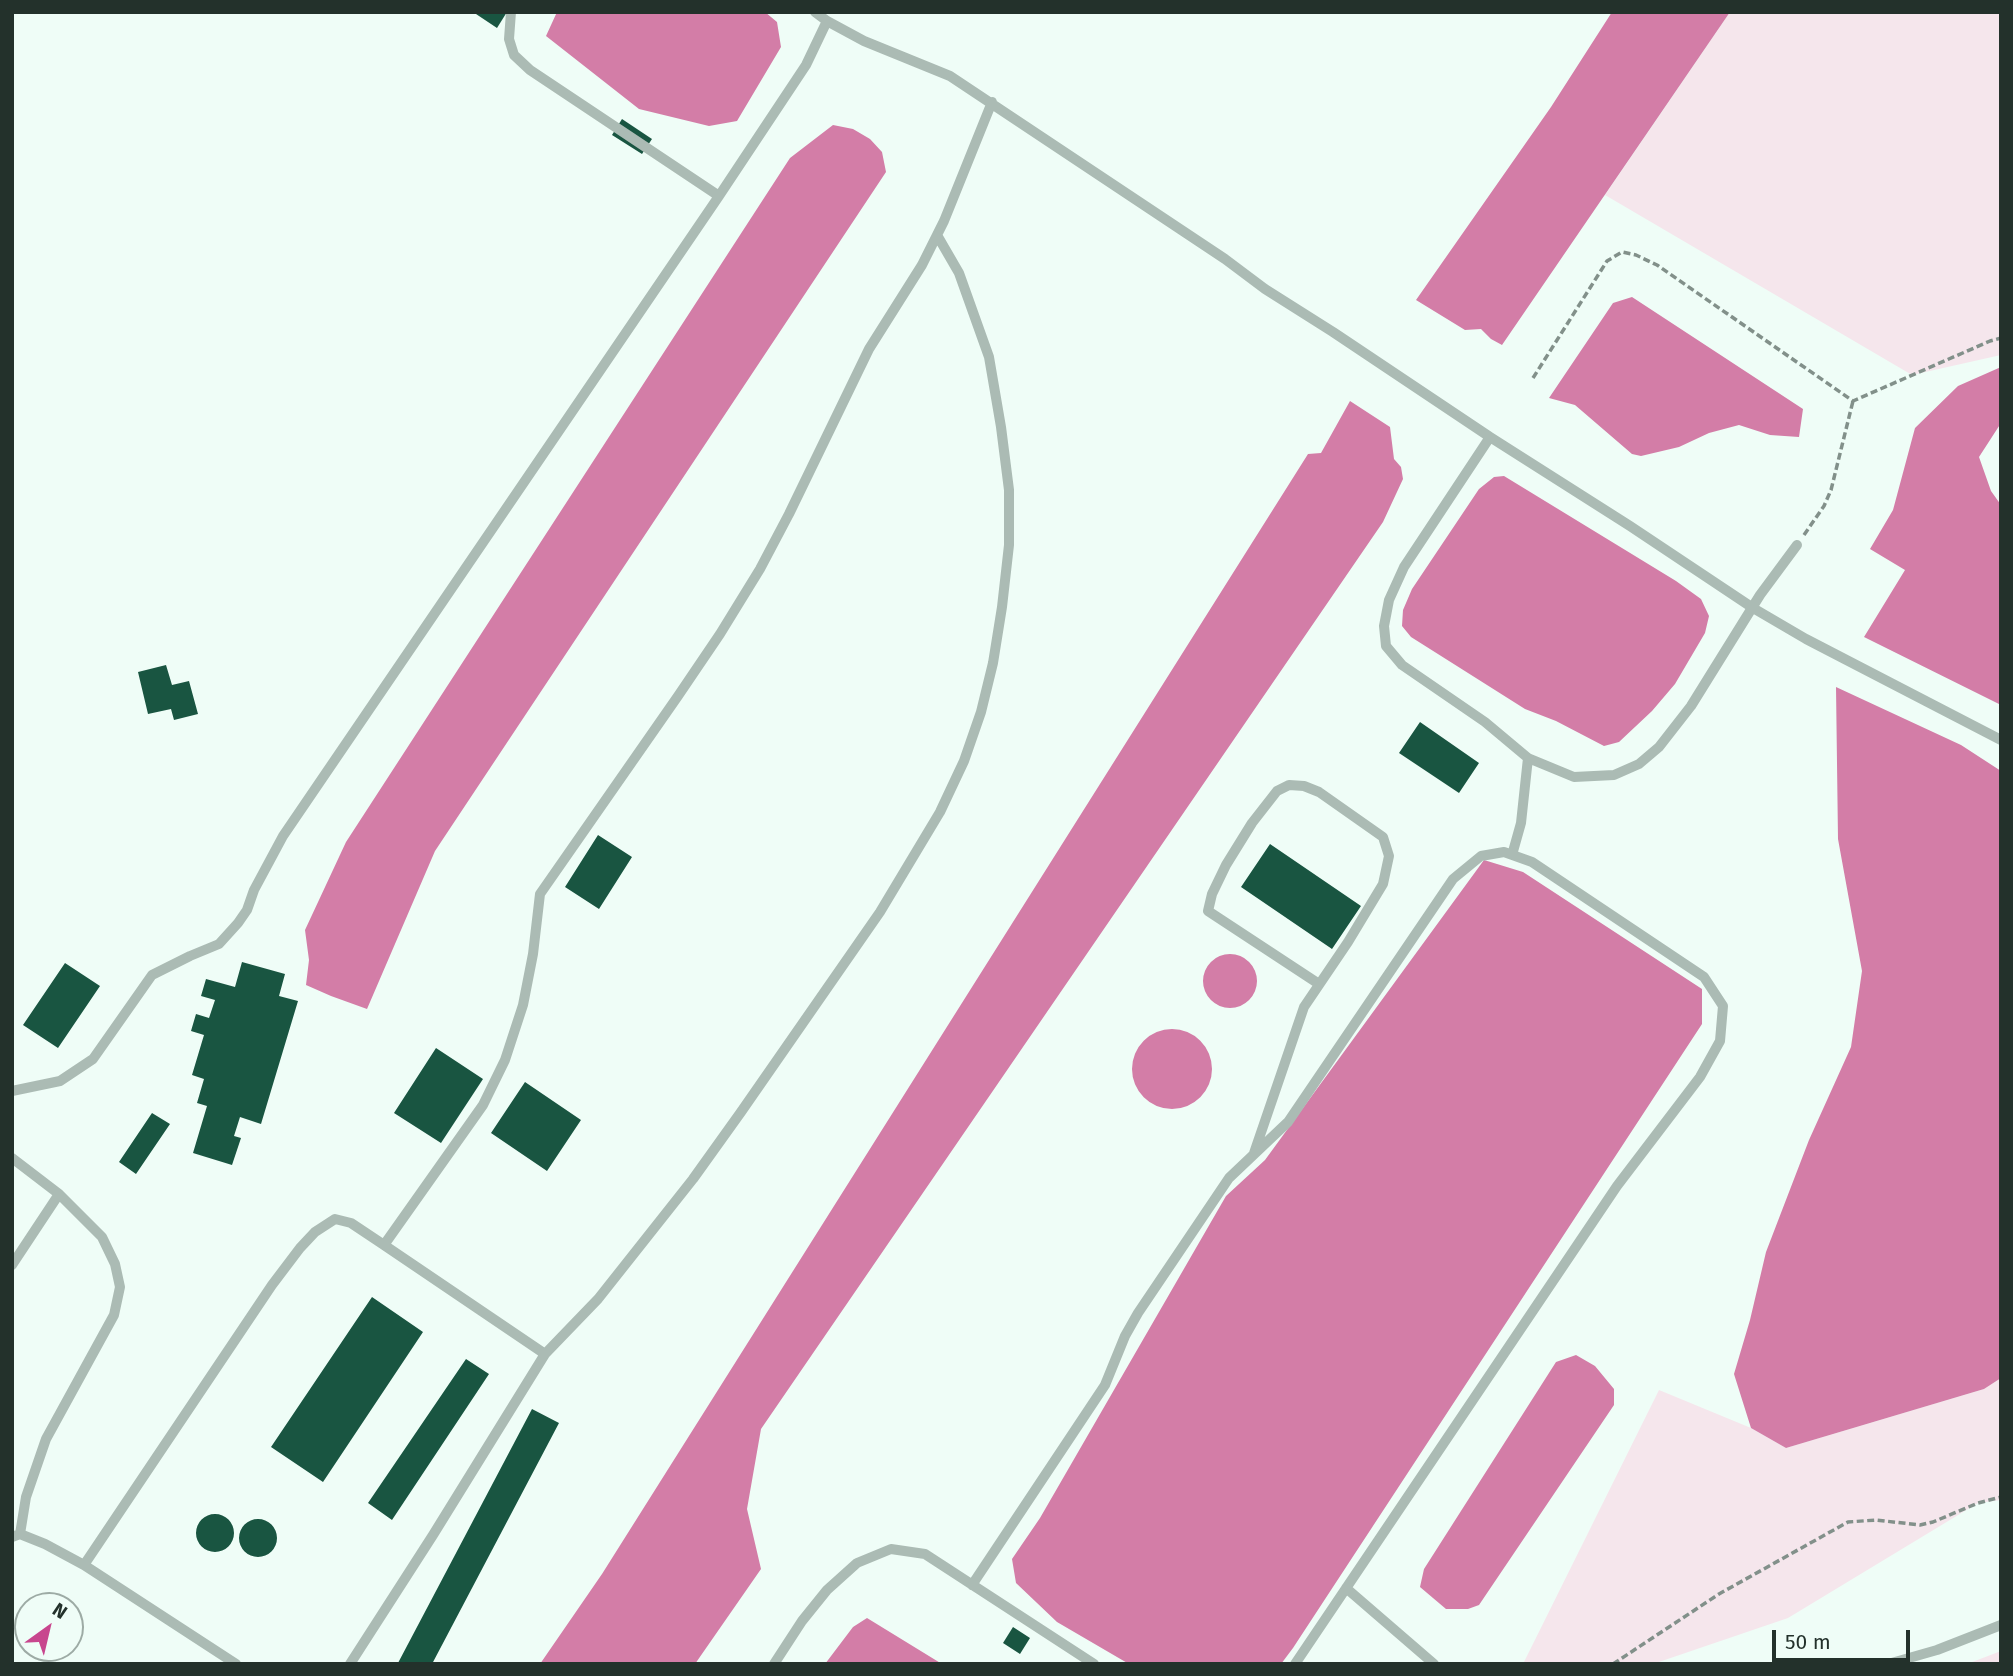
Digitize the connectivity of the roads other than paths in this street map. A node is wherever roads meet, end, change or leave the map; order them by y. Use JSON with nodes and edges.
{"nodes":[{"id":1,"x":511,"y":12,"type":"edge"},
{"id":2,"x":816,"y":12,"type":"edge"},
{"id":3,"x":827,"y":21,"type":"junction"},
{"id":4,"x":992,"y":103,"type":"junction"},
{"id":5,"x":719,"y":196,"type":"junction"},
{"id":6,"x":937,"y":235,"type":"junction"},
{"id":7,"x":1490,"y":437,"type":"junction"},
{"id":8,"x":1797,"y":545,"type":"road end"},
{"id":9,"x":1753,"y":608,"type":"junction"},
{"id":10,"x":2001,"y":740,"type":"edge"},
{"id":11,"x":1528,"y":758,"type":"junction"},
{"id":12,"x":1512,"y":855,"type":"junction"},
{"id":13,"x":1319,"y":984,"type":"junction"},
{"id":14,"x":12,"y":1091,"type":"edge"},
{"id":15,"x":1253,"y":1156,"type":"junction"},
{"id":16,"x":12,"y":1158,"type":"edge"},
{"id":17,"x":60,"y":1194,"type":"junction"},
{"id":18,"x":384,"y":1245,"type":"junction"},
{"id":19,"x":12,"y":1265,"type":"edge"},
{"id":20,"x":545,"y":1354,"type":"junction"},
{"id":21,"x":16,"y":1535,"type":"edge"},
{"id":22,"x":84,"y":1565,"type":"junction"},
{"id":23,"x":972,"y":1585,"type":"junction"},
{"id":24,"x":1346,"y":1588,"type":"junction"},
{"id":25,"x":2001,"y":1625,"type":"edge"},
{"id":26,"x":236,"y":1664,"type":"edge"},
{"id":27,"x":350,"y":1664,"type":"edge"},
{"id":28,"x":774,"y":1664,"type":"edge"},
{"id":29,"x":1094,"y":1664,"type":"edge"},
{"id":30,"x":1295,"y":1664,"type":"edge"},
{"id":31,"x":1434,"y":1664,"type":"edge"},
{"id":32,"x":1888,"y":1664,"type":"edge"}],
"edges":[{"from":1,"to":5,"type":"lane"},
{"from":2,"to":3,"type":"lane"},
{"from":3,"to":4,"type":"lane"},
{"from":3,"to":5,"type":"lane"},
{"from":4,"to":6,"type":"lane"},
{"from":4,"to":7,"type":"lane"},
{"from":5,"to":14,"type":"lane"},
{"from":6,"to":18,"type":"lane"},
{"from":6,"to":20,"type":"lane"},
{"from":7,"to":9,"type":"lane"},
{"from":7,"to":11,"type":"lane"},
{"from":8,"to":9,"type":"lane"},
{"from":9,"to":10,"type":"lane"},
{"from":9,"to":11,"type":"lane"},
{"from":11,"to":12,"type":"lane"},
{"from":12,"to":15,"type":"lane"},
{"from":12,"to":24,"type":"lane"},
{"from":13,"to":13,"type":"lane"},
{"from":13,"to":15,"type":"lane"},
{"from":15,"to":23,"type":"lane"},
{"from":16,"to":17,"type":"lane"},
{"from":17,"to":19,"type":"lane"},
{"from":17,"to":21,"type":"lane"},
{"from":18,"to":20,"type":"lane"},
{"from":18,"to":22,"type":"lane"},
{"from":20,"to":27,"type":"lane"},
{"from":21,"to":22,"type":"lane"},
{"from":22,"to":26,"type":"lane"},
{"from":23,"to":28,"type":"lane"},
{"from":23,"to":29,"type":"lane"},
{"from":24,"to":30,"type":"lane"},
{"from":24,"to":31,"type":"lane"},
{"from":25,"to":32,"type":"lane"}]}
